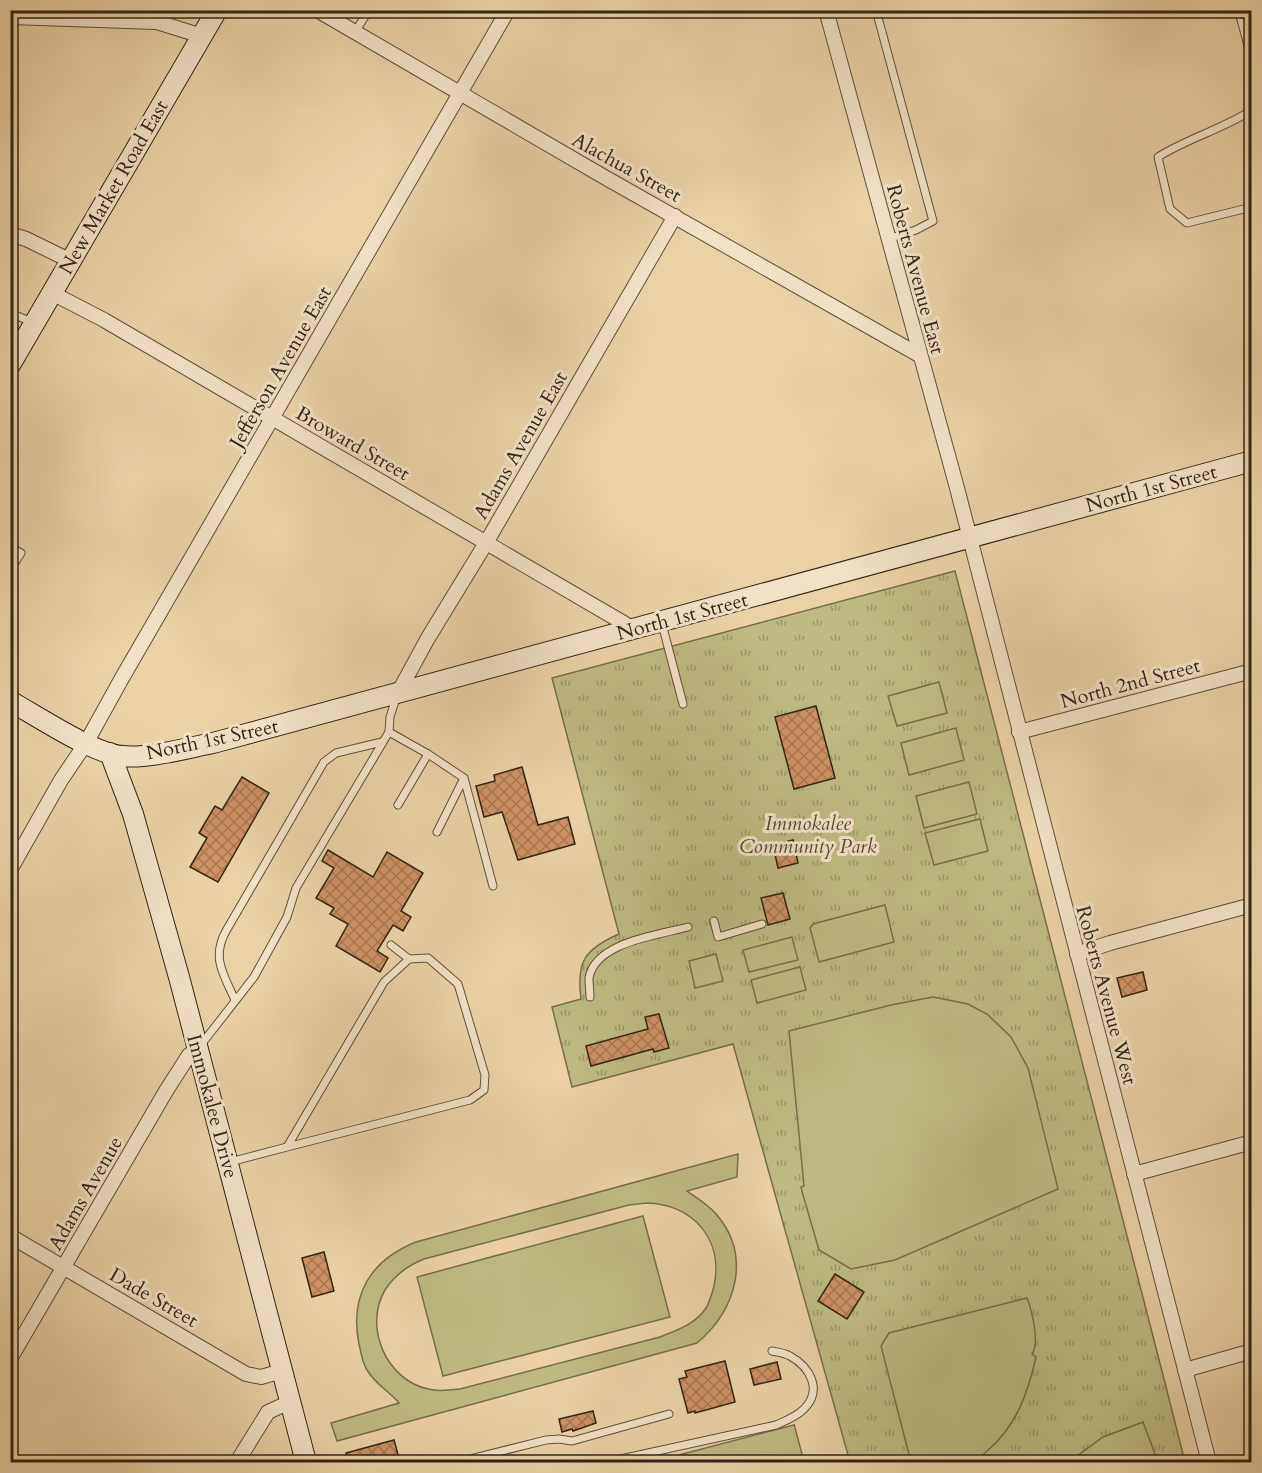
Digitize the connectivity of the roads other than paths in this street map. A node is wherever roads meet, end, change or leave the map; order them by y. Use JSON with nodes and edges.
{"nodes":[{"id":1,"x":216,"y":10,"type":"edge"},
{"id":2,"x":317,"y":10,"type":"edge"},
{"id":3,"x":369,"y":10,"type":"edge"},
{"id":4,"x":508,"y":10,"type":"edge"},
{"id":5,"x":826,"y":10,"type":"edge"},
{"id":6,"x":876,"y":10,"type":"edge"},
{"id":7,"x":1242,"y":10,"type":"edge"},
{"id":8,"x":99,"y":15,"type":"edge"},
{"id":9,"x":10,"y":17,"type":"edge"},
{"id":10,"x":355,"y":33,"type":"junction"},
{"id":11,"x":202,"y":36,"type":"junction"},
{"id":12,"x":1251,"y":47,"type":"edge"},
{"id":13,"x":461,"y":94,"type":"junction"},
{"id":14,"x":1251,"y":110,"type":"edge"},
{"id":15,"x":1251,"y":207,"type":"edge"},
{"id":16,"x":675,"y":216,"type":"junction"},
{"id":17,"x":10,"y":234,"type":"edge"},
{"id":18,"x":888,"y":239,"type":"junction"},
{"id":19,"x":71,"y":261,"type":"junction"},
{"id":20,"x":52,"y":293,"type":"junction"},
{"id":21,"x":10,"y":313,"type":"edge"},
{"id":22,"x":34,"y":323,"type":"junction"},
{"id":23,"x":919,"y":355,"type":"junction"},
{"id":24,"x":10,"y":364,"type":"edge"},
{"id":25,"x":273,"y":419,"type":"junction"},
{"id":26,"x":1251,"y":461,"type":"edge"},
{"id":27,"x":969,"y":537,"type":"junction"},
{"id":28,"x":486,"y":543,"type":"junction"},
{"id":29,"x":10,"y":547,"type":"edge"},
{"id":30,"x":10,"y":571,"type":"edge"},
{"id":31,"x":662,"y":622,"type":"junction"},
{"id":32,"x":634,"y":629,"type":"junction"},
{"id":33,"x":1251,"y":671,"type":"edge"},
{"id":34,"x":398,"y":693,"type":"junction"},
{"id":35,"x":10,"y":701,"type":"edge"},
{"id":36,"x":683,"y":704,"type":"dead end"},
{"id":37,"x":389,"y":732,"type":"junction"},
{"id":38,"x":1019,"y":732,"type":"junction"},
{"id":39,"x":382,"y":742,"type":"junction"},
{"id":40,"x":86,"y":743,"type":"junction"},
{"id":41,"x":110,"y":753,"type":"junction"},
{"id":42,"x":428,"y":754,"type":"junction"},
{"id":43,"x":464,"y":778,"type":"junction"},
{"id":44,"x":398,"y":805,"type":"dead end"},
{"id":45,"x":437,"y":832,"type":"dead end"},
{"id":46,"x":10,"y":870,"type":"edge"},
{"id":47,"x":493,"y":886,"type":"dead end"},
{"id":48,"x":1251,"y":905,"type":"edge"},
{"id":49,"x":714,"y":921,"type":"dead end"},
{"id":50,"x":762,"y":924,"type":"dead end"},
{"id":51,"x":688,"y":927,"type":"dead end"},
{"id":52,"x":391,"y":945,"type":"dead end"},
{"id":53,"x":1077,"y":954,"type":"junction"},
{"id":54,"x":409,"y":959,"type":"junction"},
{"id":55,"x":590,"y":997,"type":"dead end"},
{"id":56,"x":235,"y":1000,"type":"junction"},
{"id":57,"x":198,"y":1050,"type":"junction"},
{"id":58,"x":1251,"y":1142,"type":"edge"},
{"id":59,"x":287,"y":1147,"type":"junction"},
{"id":60,"x":227,"y":1162,"type":"junction"},
{"id":61,"x":1134,"y":1174,"type":"junction"},
{"id":62,"x":10,"y":1236,"type":"edge"},
{"id":63,"x":65,"y":1267,"type":"junction"},
{"id":64,"x":772,"y":1351,"type":"dead end"},
{"id":65,"x":1251,"y":1351,"type":"edge"},
{"id":66,"x":10,"y":1359,"type":"edge"},
{"id":67,"x":1185,"y":1370,"type":"junction"},
{"id":68,"x":282,"y":1371,"type":"junction"},
{"id":69,"x":290,"y":1402,"type":"junction"},
{"id":70,"x":669,"y":1414,"type":"dead end"},
{"id":71,"x":237,"y":1462,"type":"edge"},
{"id":72,"x":306,"y":1462,"type":"edge"},
{"id":73,"x":458,"y":1462,"type":"edge"},
{"id":74,"x":606,"y":1462,"type":"edge"},
{"id":75,"x":1209,"y":1462,"type":"edge"}],
"edges":[{"from":1,"to":11,"type":"street","name":"New Market Road East"},
{"from":2,"to":10,"type":"street","name":"Alachua Street"},
{"from":3,"to":10,"type":"lane"},
{"from":4,"to":13,"type":"street","name":"Jefferson Avenue East"},
{"from":5,"to":18,"type":"street","name":"Roberts Avenue East"},
{"from":6,"to":18,"type":"lane"},
{"from":7,"to":12,"type":"street"},
{"from":8,"to":9,"type":"street"},
{"from":8,"to":11,"type":"street"},
{"from":10,"to":13,"type":"street","name":"Alachua Street"},
{"from":11,"to":19,"type":"street","name":"New Market Road East"},
{"from":13,"to":16,"type":"street","name":"Alachua Street"},
{"from":13,"to":25,"type":"street","name":"Jefferson Avenue East"},
{"from":14,"to":15,"type":"lane"},
{"from":16,"to":23,"type":"street","name":"Alachua Street"},
{"from":16,"to":28,"type":"street","name":"Adams Avenue East"},
{"from":17,"to":19,"type":"street"},
{"from":18,"to":23,"type":"street","name":"Roberts Avenue East"},
{"from":19,"to":20,"type":"street","name":"New Market Road East"},
{"from":20,"to":22,"type":"street","name":"New Market Road East"},
{"from":20,"to":25,"type":"street","name":"Broward Street"},
{"from":21,"to":22,"type":"lane"},
{"from":22,"to":24,"type":"street","name":"New Market Road East"},
{"from":23,"to":27,"type":"street","name":"Roberts Avenue East"},
{"from":25,"to":28,"type":"street","name":"Broward Street"},
{"from":25,"to":40,"type":"street","name":"Jefferson Avenue East"},
{"from":26,"to":27,"type":"street","name":"North 1st Street"},
{"from":27,"to":31,"type":"street","name":"North 1st Street"},
{"from":27,"to":38,"type":"street","name":"Roberts Avenue West"},
{"from":28,"to":32,"type":"street","name":"Broward Street"},
{"from":28,"to":34,"type":"street","name":"Adams Avenue East"},
{"from":29,"to":30,"type":"lane"},
{"from":31,"to":32,"type":"street","name":"North 1st Street"},
{"from":31,"to":36,"type":"lane"},
{"from":32,"to":34,"type":"street","name":"North 1st Street"},
{"from":33,"to":38,"type":"street","name":"North 2nd Street"},
{"from":34,"to":37,"type":"lane"},
{"from":34,"to":41,"type":"street","name":"North 1st Street"},
{"from":35,"to":40,"type":"street"},
{"from":37,"to":39,"type":"lane"},
{"from":37,"to":42,"type":"lane"},
{"from":38,"to":53,"type":"street","name":"Roberts Avenue West"},
{"from":39,"to":56,"type":"lane"},
{"from":39,"to":56,"type":"lane"},
{"from":40,"to":41,"type":"street"},
{"from":40,"to":46,"type":"street","name":"Jefferson Avenue East"},
{"from":41,"to":57,"type":"street","name":"Immokalee Drive"},
{"from":42,"to":43,"type":"lane"},
{"from":42,"to":44,"type":"lane"},
{"from":43,"to":45,"type":"lane"},
{"from":43,"to":47,"type":"lane"},
{"from":48,"to":53,"type":"street"},
{"from":49,"to":50,"type":"lane"},
{"from":51,"to":55,"type":"lane"},
{"from":52,"to":54,"type":"lane"},
{"from":53,"to":61,"type":"street","name":"Roberts Avenue West"},
{"from":54,"to":59,"type":"lane"},
{"from":54,"to":59,"type":"lane"},
{"from":56,"to":57,"type":"lane"},
{"from":57,"to":60,"type":"street","name":"Immokalee Drive"},
{"from":57,"to":63,"type":"street","name":"Adams Avenue"},
{"from":58,"to":61,"type":"street"},
{"from":59,"to":60,"type":"lane"},
{"from":60,"to":68,"type":"street","name":"Immokalee Drive"},
{"from":61,"to":67,"type":"street","name":"Roberts Avenue West"},
{"from":62,"to":63,"type":"street","name":"Dade Street"},
{"from":63,"to":66,"type":"street","name":"Adams Avenue"},
{"from":63,"to":68,"type":"street","name":"Dade Street"},
{"from":64,"to":74,"type":"lane"},
{"from":65,"to":67,"type":"street"},
{"from":67,"to":75,"type":"street","name":"Roberts Avenue West"},
{"from":68,"to":69,"type":"street","name":"Immokalee Drive"},
{"from":69,"to":71,"type":"street"},
{"from":69,"to":72,"type":"street","name":"Immokalee Drive"},
{"from":70,"to":73,"type":"lane"}]}
